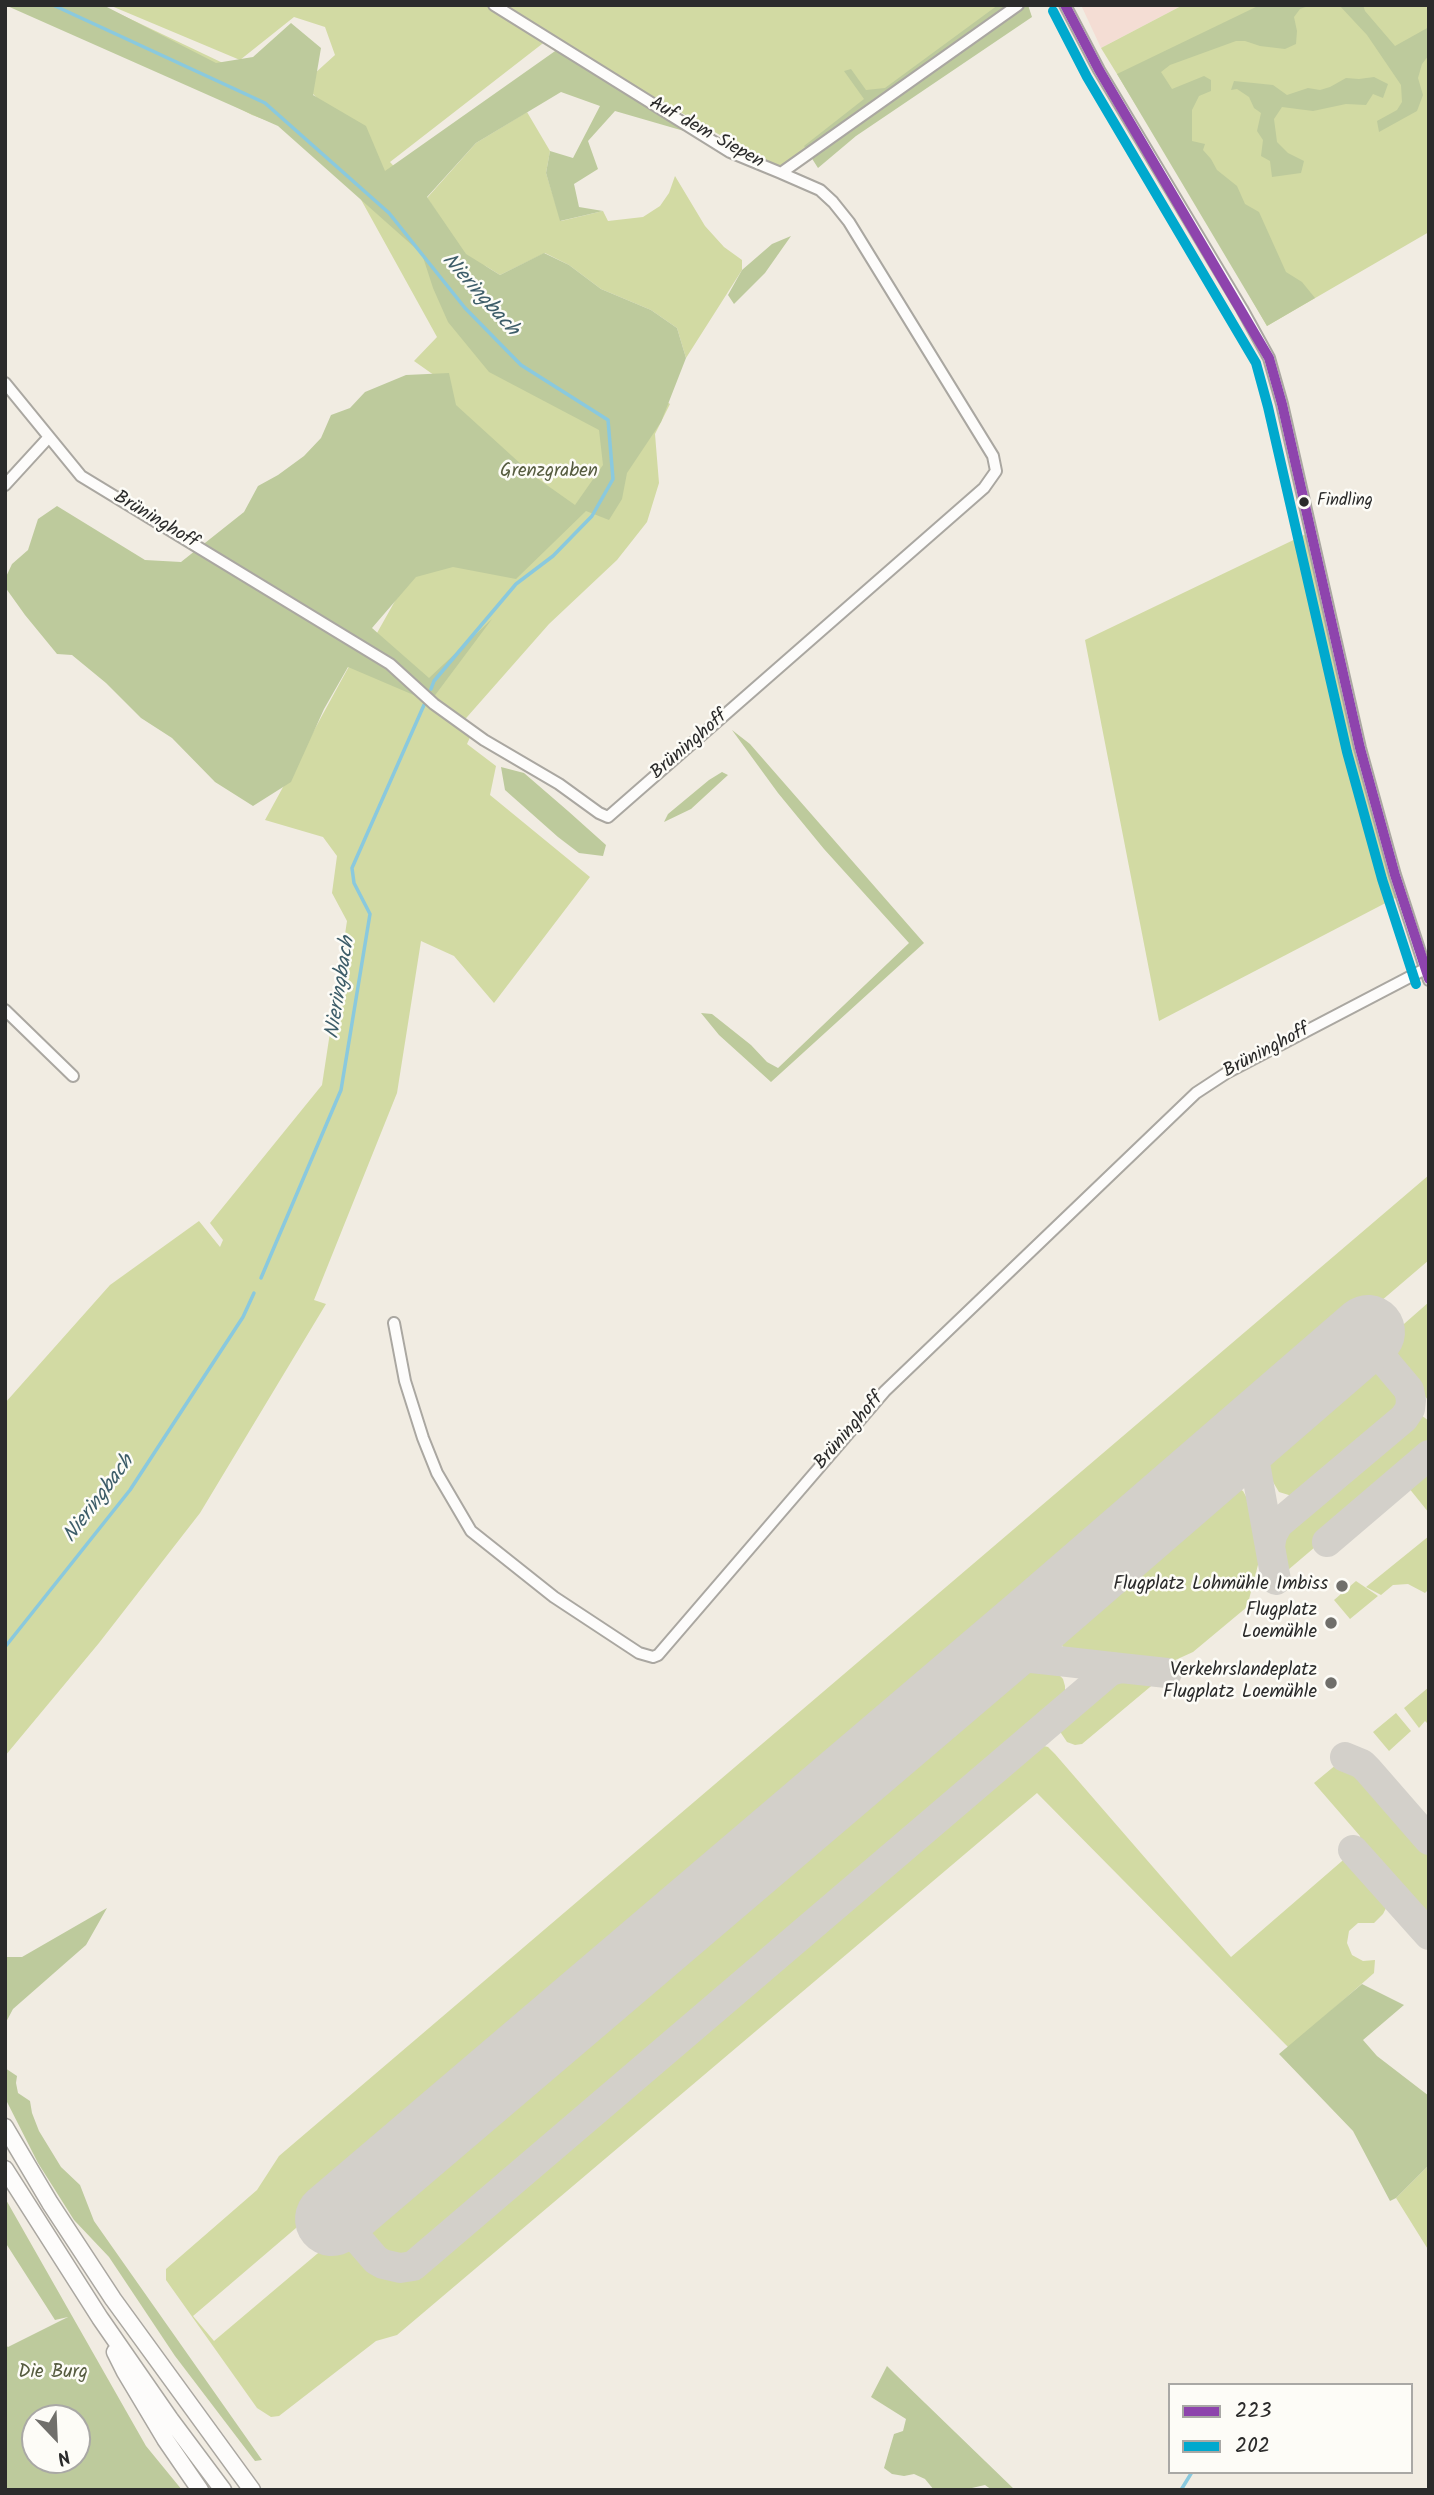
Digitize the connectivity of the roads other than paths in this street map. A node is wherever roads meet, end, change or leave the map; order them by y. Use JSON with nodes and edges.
{"nodes":[{"id":1,"x":494,"y":5,"type":"edge"},
{"id":2,"x":1018,"y":5,"type":"edge"},
{"id":3,"x":1065,"y":5,"type":"edge"},
{"id":4,"x":781,"y":173,"type":"junction"},
{"id":5,"x":5,"y":383,"type":"edge"},
{"id":6,"x":49,"y":437,"type":"junction"},
{"id":7,"x":5,"y":485,"type":"edge"},
{"id":8,"x":1427,"y":974,"type":"edge"},
{"id":9,"x":5,"y":1010,"type":"edge"},
{"id":10,"x":73,"y":1076,"type":"dead end"},
{"id":11,"x":394,"y":1323,"type":"dead end"},
{"id":12,"x":5,"y":2127,"type":"edge"},
{"id":13,"x":5,"y":2169,"type":"edge"},
{"id":14,"x":100,"y":2318,"type":"junction"},
{"id":15,"x":200,"y":2490,"type":"edge"},
{"id":16,"x":223,"y":2490,"type":"edge"},
{"id":17,"x":252,"y":2490,"type":"edge"}],
"edges":[{"from":1,"to":4,"type":"street","name":"Auf dem Siepen"},
{"from":2,"to":4,"type":"street","name":"Auf dem Siepen"},
{"from":3,"to":8,"type":"street"},
{"from":4,"to":6,"type":"street","name":"Brüninghoff"},
{"from":5,"to":6,"type":"street","name":"Brüninghoff"},
{"from":6,"to":7,"type":"street"},
{"from":8,"to":11,"type":"street","name":"Brüninghoff"},
{"from":9,"to":10,"type":"street"},
{"from":12,"to":17,"type":"highway"},
{"from":13,"to":14,"type":"highway"},
{"from":14,"to":15,"type":"highway"},
{"from":14,"to":16,"type":"highway"}]}
